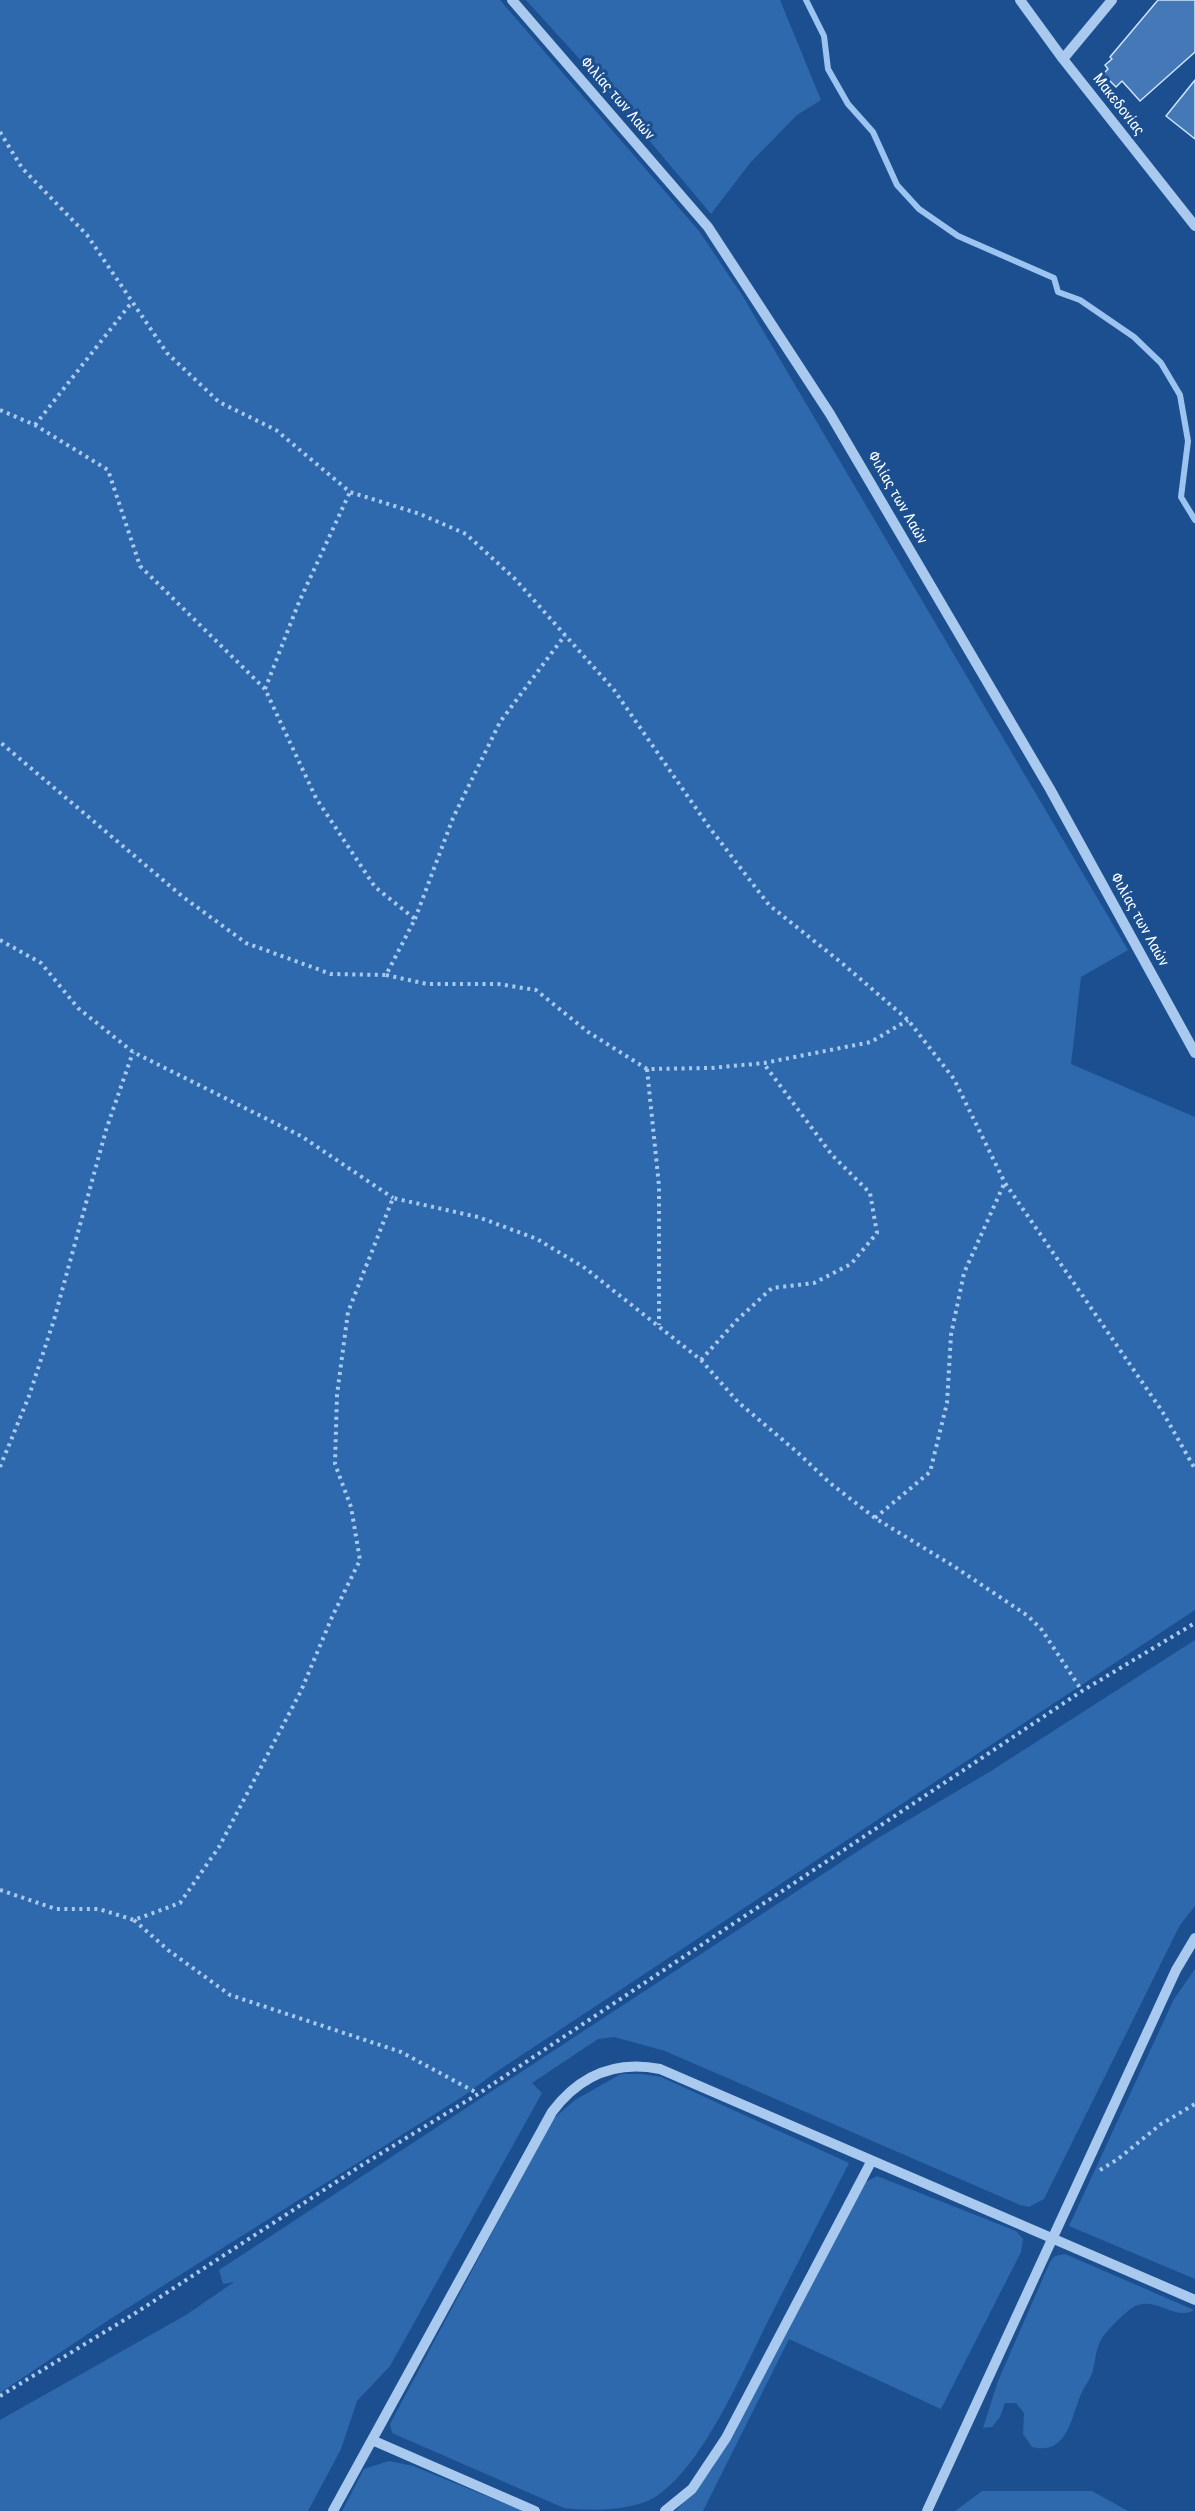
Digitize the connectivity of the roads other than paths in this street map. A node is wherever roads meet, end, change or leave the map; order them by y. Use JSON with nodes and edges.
{"nodes":[{"id":1,"x":512,"y":0,"type":"edge"},
{"id":2,"x":1020,"y":0,"type":"edge"},
{"id":3,"x":1112,"y":0,"type":"edge"},
{"id":4,"x":1063,"y":59,"type":"junction"},
{"id":5,"x":1195,"y":226,"type":"edge"},
{"id":6,"x":1195,"y":1053,"type":"edge"},
{"id":7,"x":1195,"y":1938,"type":"edge"},
{"id":8,"x":871,"y":2162,"type":"junction"},
{"id":9,"x":1051,"y":2239,"type":"junction"},
{"id":10,"x":1195,"y":2300,"type":"edge"},
{"id":11,"x":372,"y":2440,"type":"junction"},
{"id":12,"x":333,"y":2511,"type":"edge"},
{"id":13,"x":535,"y":2511,"type":"edge"},
{"id":14,"x":665,"y":2511,"type":"edge"},
{"id":15,"x":927,"y":2511,"type":"edge"}],
"edges":[{"from":1,"to":6,"type":"street","name":"Φιλίας των Λαών"},
{"from":2,"to":4,"type":"street","name":"Μακεδονίας"},
{"from":3,"to":4,"type":"street"},
{"from":4,"to":5,"type":"street","name":"Μακεδονίας"},
{"from":7,"to":9,"type":"street"},
{"from":8,"to":9,"type":"street"},
{"from":8,"to":11,"type":"street"},
{"from":8,"to":14,"type":"street"},
{"from":9,"to":10,"type":"street"},
{"from":9,"to":15,"type":"street"},
{"from":11,"to":12,"type":"street"},
{"from":11,"to":13,"type":"street"}]}
